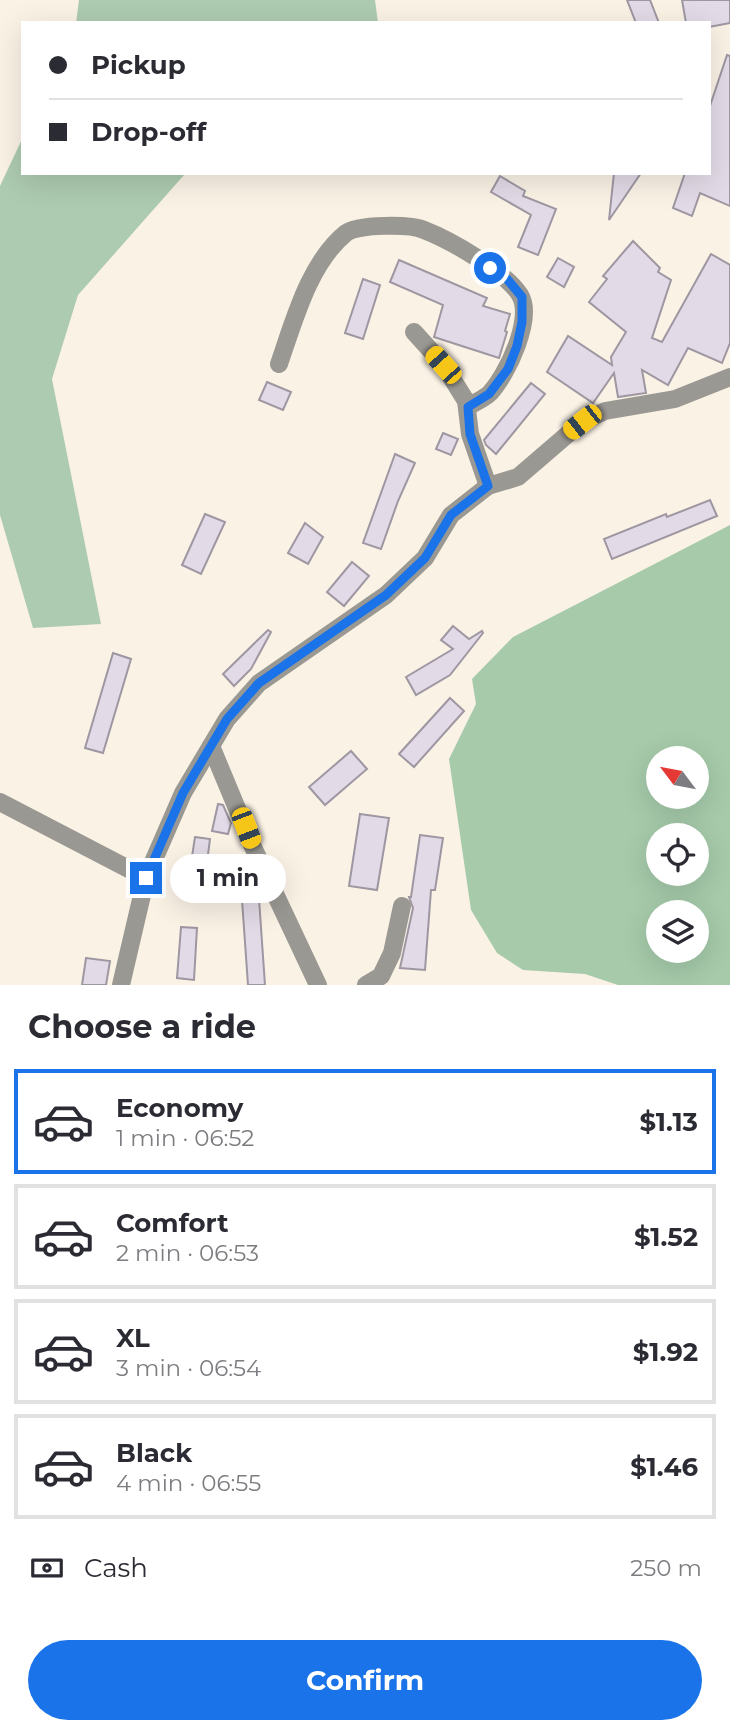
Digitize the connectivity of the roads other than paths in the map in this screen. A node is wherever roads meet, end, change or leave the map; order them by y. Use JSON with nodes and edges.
{"nodes":[{"id":1,"x":414,"y":332,"type":"dead end"},
{"id":2,"x":279,"y":364,"type":"dead end"},
{"id":3,"x":730,"y":377,"type":"edge"},
{"id":4,"x":468,"y":407,"type":"junction"},
{"id":5,"x":488,"y":486,"type":"junction"},
{"id":6,"x":211,"y":746,"type":"junction"},
{"id":7,"x":0,"y":802,"type":"edge"},
{"id":8,"x":146,"y":878,"type":"junction"},
{"id":9,"x":401,"y":906,"type":"dead end"},
{"id":10,"x":121,"y":985,"type":"edge"},
{"id":11,"x":318,"y":985,"type":"edge"},
{"id":12,"x":366,"y":985,"type":"edge"}],
"edges":[{"from":1,"to":4,"type":"street"},
{"from":2,"to":4,"type":"street"},
{"from":3,"to":5,"type":"street"},
{"from":4,"to":5,"type":"street"},
{"from":5,"to":6,"type":"street"},
{"from":6,"to":8,"type":"street"},
{"from":6,"to":11,"type":"street"},
{"from":7,"to":8,"type":"street"},
{"from":8,"to":10,"type":"street"},
{"from":9,"to":12,"type":"street"}]}
